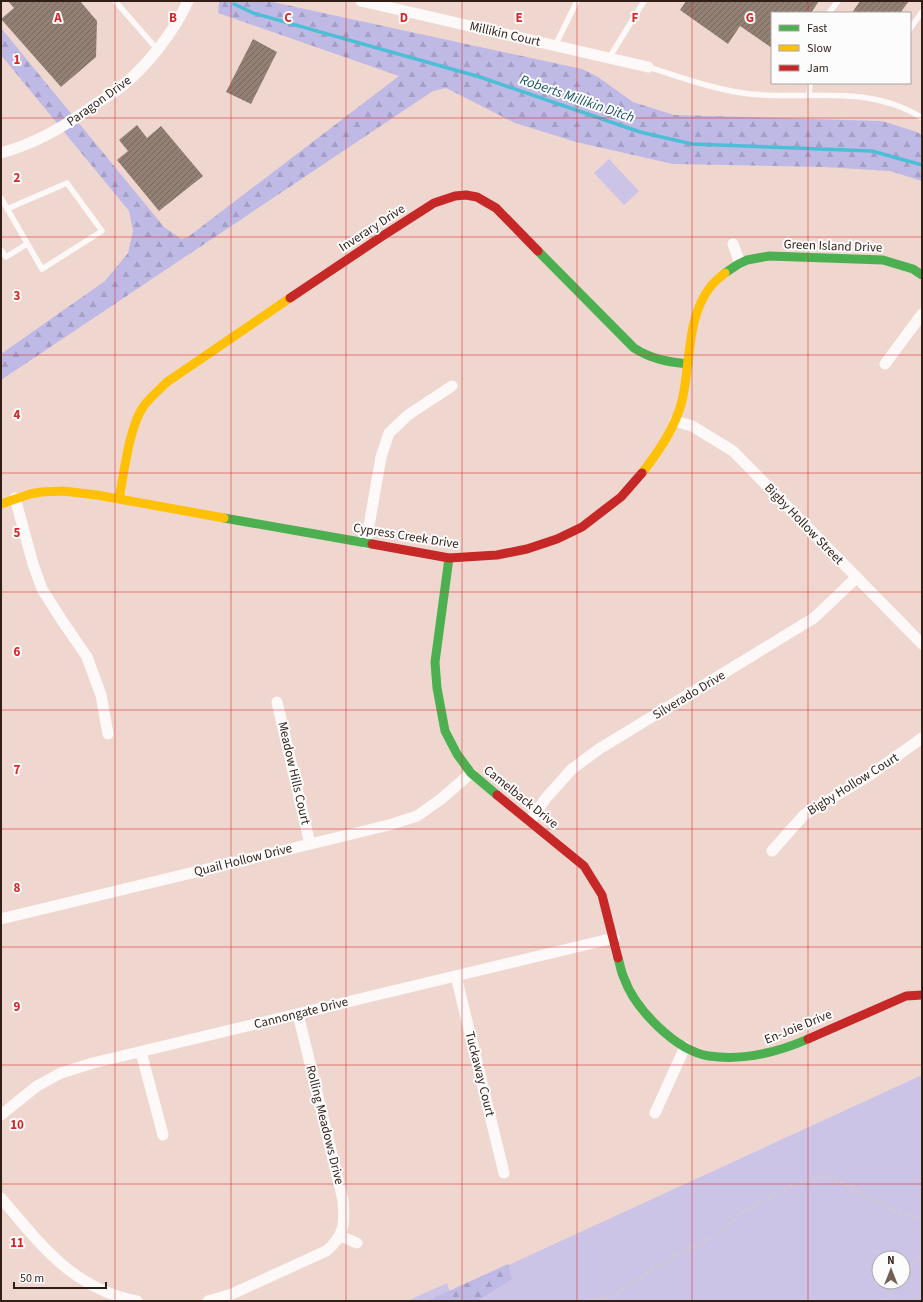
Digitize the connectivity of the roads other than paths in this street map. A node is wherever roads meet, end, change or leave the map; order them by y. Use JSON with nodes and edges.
{"nodes":[{"id":1,"x":115,"y":1,"type":"edge"},
{"id":2,"x":188,"y":1,"type":"edge"},
{"id":3,"x":361,"y":1,"type":"edge"},
{"id":4,"x":577,"y":1,"type":"edge"},
{"id":5,"x":644,"y":1,"type":"edge"},
{"id":6,"x":838,"y":1,"type":"edge"},
{"id":7,"x":830,"y":12,"type":"edge"},
{"id":8,"x":922,"y":12,"type":"edge"},
{"id":9,"x":911,"y":28,"type":"edge"},
{"id":10,"x":555,"y":46,"type":"junction"},
{"id":11,"x":158,"y":49,"type":"junction"},
{"id":12,"x":609,"y":58,"type":"junction"},
{"id":13,"x":648,"y":68,"type":"joint"},
{"id":14,"x":810,"y":84,"type":"edge"},
{"id":15,"x":809,"y":95,"type":"junction"},
{"id":16,"x":922,"y":118,"type":"edge"},
{"id":17,"x":1,"y":154,"type":"edge"},
{"id":18,"x":1,"y":198,"type":"edge"},
{"id":19,"x":7,"y":209,"type":"junction"},
{"id":20,"x":27,"y":244,"type":"junction"},
{"id":21,"x":733,"y":244,"type":"dead end"},
{"id":22,"x":1,"y":250,"type":"edge"},
{"id":23,"x":740,"y":263,"type":"junction"},
{"id":24,"x":922,"y":275,"type":"edge"},
{"id":25,"x":922,"y":314,"type":"edge"},
{"id":26,"x":688,"y":364,"type":"junction"},
{"id":27,"x":885,"y":364,"type":"dead end"},
{"id":28,"x":452,"y":386,"type":"dead end"},
{"id":29,"x":675,"y":421,"type":"junction"},
{"id":30,"x":15,"y":498,"type":"junction"},
{"id":31,"x":119,"y":499,"type":"junction"},
{"id":32,"x":1,"y":504,"type":"edge"},
{"id":33,"x":366,"y":543,"type":"junction"},
{"id":34,"x":449,"y":558,"type":"junction"},
{"id":35,"x":856,"y":578,"type":"junction"},
{"id":36,"x":922,"y":644,"type":"edge"},
{"id":37,"x":277,"y":702,"type":"dead end"},
{"id":38,"x":108,"y":734,"type":"dead end"},
{"id":39,"x":922,"y":738,"type":"edge"},
{"id":40,"x":471,"y":773,"type":"junction"},
{"id":41,"x":530,"y":821,"type":"junction"},
{"id":42,"x":310,"y":844,"type":"junction"},
{"id":43,"x":772,"y":850,"type":"dead end"},
{"id":44,"x":1,"y":918,"type":"edge"},
{"id":45,"x":614,"y":938,"type":"junction"},
{"id":46,"x":456,"y":976,"type":"junction"},
{"id":47,"x":922,"y":995,"type":"edge"},
{"id":48,"x":298,"y":1014,"type":"junction"},
{"id":49,"x":661,"y":1030,"type":"joint"},
{"id":50,"x":686,"y":1047,"type":"junction"},
{"id":51,"x":141,"y":1052,"type":"junction"},
{"id":52,"x":655,"y":1113,"type":"dead end"},
{"id":53,"x":1,"y":1115,"type":"edge"},
{"id":54,"x":163,"y":1136,"type":"dead end"},
{"id":55,"x":504,"y":1172,"type":"dead end"},
{"id":56,"x":1,"y":1198,"type":"edge"},
{"id":57,"x":340,"y":1236,"type":"junction"},
{"id":58,"x":357,"y":1243,"type":"dead end"},
{"id":59,"x":138,"y":1301,"type":"edge"},
{"id":60,"x":208,"y":1301,"type":"edge"}],
"edges":[{"from":1,"to":11,"type":"lane"},
{"from":2,"to":11,"type":"street","name":"Paragon Drive"},
{"from":3,"to":10,"type":"street","name":"Millikin Court"},
{"from":4,"to":10,"type":"lane"},
{"from":5,"to":12,"type":"lane"},
{"from":6,"to":7,"type":"lane"},
{"from":8,"to":9,"type":"lane"},
{"from":10,"to":12,"type":"street","name":"Millikin Court"},
{"from":11,"to":17,"type":"street","name":"Paragon Drive"},
{"from":12,"to":13,"type":"street","name":"Millikin Court"},
{"from":13,"to":15,"type":"lane"},
{"from":14,"to":15,"type":"lane"},
{"from":15,"to":16,"type":"lane"},
{"from":18,"to":19,"type":"lane"},
{"from":19,"to":20,"type":"lane"},
{"from":19,"to":20,"type":"lane"},
{"from":20,"to":22,"type":"lane"},
{"from":21,"to":23,"type":"street"},
{"from":23,"to":24,"type":"street","name":"Green Island Drive"},
{"from":23,"to":26,"type":"street","name":"Cypress Creek Drive"},
{"from":25,"to":27,"type":"street"},
{"from":26,"to":29,"type":"street","name":"Cypress Creek Drive"},
{"from":26,"to":31,"type":"street","name":"Inverary Drive"},
{"from":28,"to":33,"type":"street"},
{"from":29,"to":34,"type":"street","name":"Cypress Creek Drive"},
{"from":29,"to":35,"type":"street","name":"Bigby Hollow Street"},
{"from":30,"to":31,"type":"street","name":"Cypress Creek Drive"},
{"from":30,"to":32,"type":"street","name":"Cypress Creek Drive"},
{"from":30,"to":38,"type":"street"},
{"from":31,"to":33,"type":"street","name":"Cypress Creek Drive"},
{"from":33,"to":34,"type":"street","name":"Cypress Creek Drive"},
{"from":34,"to":40,"type":"street","name":"Camelback Drive"},
{"from":35,"to":36,"type":"street","name":"Bigby Hollow Street"},
{"from":35,"to":41,"type":"street","name":"Silverado Drive"},
{"from":37,"to":42,"type":"street","name":"Meadow Hills Court"},
{"from":39,"to":43,"type":"street","name":"Bigby Hollow Court"},
{"from":40,"to":41,"type":"street","name":"Camelback Drive"},
{"from":40,"to":42,"type":"street","name":"Quail Hollow Drive"},
{"from":41,"to":45,"type":"street","name":"Camelback Drive"},
{"from":42,"to":44,"type":"street","name":"Quail Hollow Drive"},
{"from":45,"to":46,"type":"street","name":"Cannongate Drive"},
{"from":45,"to":49,"type":"street","name":"Camelback Drive"},
{"from":46,"to":48,"type":"street","name":"Cannongate Drive"},
{"from":46,"to":55,"type":"street","name":"Tuckaway Court"},
{"from":47,"to":50,"type":"street","name":"En-Joie Drive"},
{"from":48,"to":51,"type":"street","name":"Cannongate Drive"},
{"from":48,"to":57,"type":"street","name":"Rolling Meadows Drive"},
{"from":49,"to":50,"type":"street","name":"En-Joie Drive"},
{"from":50,"to":52,"type":"street"},
{"from":51,"to":53,"type":"street","name":"Cannongate Drive"},
{"from":51,"to":54,"type":"street"},
{"from":56,"to":59,"type":"street"},
{"from":57,"to":58,"type":"street"},
{"from":57,"to":60,"type":"street"}]}
